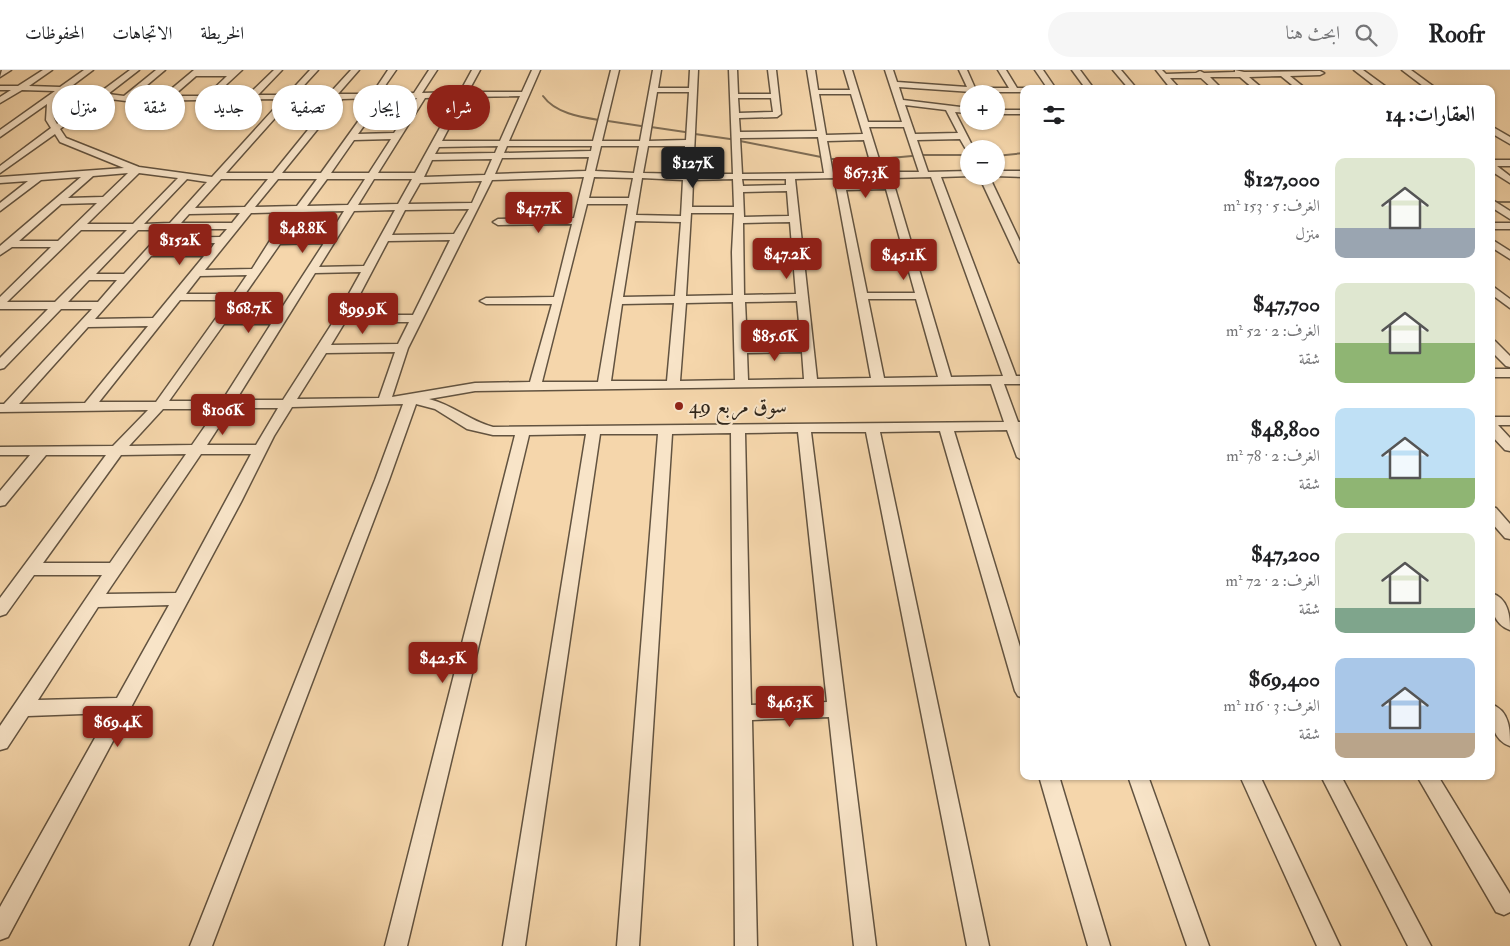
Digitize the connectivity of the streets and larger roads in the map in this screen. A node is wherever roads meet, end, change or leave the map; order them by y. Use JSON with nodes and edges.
{"nodes":[{"id":1,"x":0,"y":70,"type":"edge"},
{"id":2,"x":48,"y":70,"type":"edge"},
{"id":3,"x":54,"y":70,"type":"edge"},
{"id":4,"x":89,"y":70,"type":"edge"},
{"id":5,"x":135,"y":70,"type":"edge"},
{"id":6,"x":160,"y":70,"type":"edge"},
{"id":7,"x":278,"y":70,"type":"edge"},
{"id":8,"x":314,"y":70,"type":"edge"},
{"id":9,"x":355,"y":70,"type":"edge"},
{"id":10,"x":392,"y":70,"type":"edge"},
{"id":11,"x":433,"y":70,"type":"edge"},
{"id":12,"x":476,"y":70,"type":"edge"},
{"id":13,"x":536,"y":70,"type":"edge"},
{"id":14,"x":616,"y":70,"type":"edge"},
{"id":15,"x":656,"y":70,"type":"edge"},
{"id":16,"x":694,"y":70,"type":"edge"},
{"id":17,"x":734,"y":70,"type":"edge"},
{"id":18,"x":772,"y":70,"type":"edge"},
{"id":19,"x":811,"y":70,"type":"edge"},
{"id":20,"x":848,"y":70,"type":"edge"},
{"id":21,"x":889,"y":70,"type":"edge"},
{"id":22,"x":963,"y":70,"type":"edge"},
{"id":23,"x":1002,"y":70,"type":"edge"},
{"id":24,"x":1040,"y":70,"type":"edge"},
{"id":25,"x":1076,"y":70,"type":"edge"},
{"id":26,"x":1117,"y":70,"type":"edge"},
{"id":27,"x":1358,"y":70,"type":"edge"},
{"id":28,"x":1406,"y":70,"type":"edge"},
{"id":29,"x":1319,"y":71,"type":"edge"},
{"id":30,"x":196,"y":72,"type":"edge"},
{"id":31,"x":236,"y":72,"type":"edge"},
{"id":32,"x":1200,"y":72,"type":"edge"},
{"id":33,"x":1240,"y":72,"type":"edge"},
{"id":34,"x":1280,"y":72,"type":"edge"},
{"id":35,"x":1161,"y":73,"type":"edge"},
{"id":36,"x":0,"y":75,"type":"edge"},
{"id":37,"x":893,"y":84,"type":"junction"},
{"id":38,"x":70,"y":85,"type":"edge"},
{"id":39,"x":115,"y":85,"type":"edge"},
{"id":40,"x":142,"y":85,"type":"edge"},
{"id":41,"x":181,"y":85,"type":"edge"},
{"id":42,"x":222,"y":85,"type":"edge"},
{"id":43,"x":262,"y":85,"type":"edge"},
{"id":44,"x":300,"y":85,"type":"edge"},
{"id":45,"x":383,"y":85,"type":"edge"},
{"id":46,"x":469,"y":85,"type":"edge"},
{"id":47,"x":970,"y":85,"type":"edge"},
{"id":48,"x":1049,"y":85,"type":"edge"},
{"id":49,"x":1087,"y":85,"type":"edge"},
{"id":50,"x":1130,"y":85,"type":"edge"},
{"id":51,"x":1172,"y":85,"type":"edge"},
{"id":52,"x":1214,"y":85,"type":"edge"},
{"id":53,"x":1255,"y":85,"type":"edge"},
{"id":54,"x":1297,"y":85,"type":"edge"},
{"id":55,"x":1337,"y":85,"type":"edge"},
{"id":56,"x":1379,"y":85,"type":"edge"},
{"id":57,"x":1427,"y":85,"type":"edge"},
{"id":58,"x":343,"y":86,"type":"edge"},
{"id":59,"x":0,"y":88,"type":"edge"},
{"id":60,"x":20,"y":88,"type":"junction"},
{"id":61,"x":51,"y":88,"type":"joint"},
{"id":62,"x":960,"y":89,"type":"edge"},
{"id":63,"x":652,"y":90,"type":"junction"},
{"id":64,"x":693,"y":90,"type":"junction"},
{"id":65,"x":1005,"y":90,"type":"edge"},
{"id":66,"x":1014,"y":90,"type":"junction"},
{"id":67,"x":1020,"y":90,"type":"edge"},
{"id":68,"x":815,"y":92,"type":"junction"},
{"id":69,"x":854,"y":92,"type":"junction"},
{"id":70,"x":525,"y":94,"type":"junction"},
{"id":71,"x":417,"y":95,"type":"edge"},
{"id":72,"x":420,"y":95,"type":"junction"},
{"id":73,"x":427,"y":95,"type":"edge"},
{"id":74,"x":490,"y":95,"type":"edge"},
{"id":75,"x":733,"y":96,"type":"junction"},
{"id":76,"x":775,"y":96,"type":"junction"},
{"id":77,"x":52,"y":98,"type":"edge"},
{"id":78,"x":0,"y":101,"type":"edge"},
{"id":79,"x":52,"y":102,"type":"edge"},
{"id":80,"x":900,"y":102,"type":"junction"},
{"id":81,"x":949,"y":108,"type":"junction"},
{"id":82,"x":960,"y":109,"type":"edge"},
{"id":83,"x":1005,"y":112,"type":"edge"},
{"id":84,"x":1020,"y":112,"type":"edge"},
{"id":85,"x":272,"y":116,"type":"edge"},
{"id":86,"x":734,"y":116,"type":"junction"},
{"id":87,"x":0,"y":121,"type":"edge"},
{"id":88,"x":20,"y":121,"type":"junction"},
{"id":89,"x":52,"y":124,"type":"edge"},
{"id":90,"x":908,"y":124,"type":"junction"},
{"id":91,"x":864,"y":125,"type":"junction"},
{"id":92,"x":55,"y":130,"type":"joint"},
{"id":93,"x":310,"y":130,"type":"edge"},
{"id":94,"x":355,"y":130,"type":"edge"},
{"id":95,"x":445,"y":130,"type":"edge"},
{"id":96,"x":1495,"y":131,"type":"edge"},
{"id":97,"x":0,"y":134,"type":"edge"},
{"id":98,"x":735,"y":135,"type":"junction"},
{"id":99,"x":397,"y":136,"type":"junction"},
{"id":100,"x":823,"y":136,"type":"junction"},
{"id":101,"x":963,"y":136,"type":"junction"},
{"id":102,"x":350,"y":137,"type":"junction"},
{"id":103,"x":868,"y":137,"type":"junction"},
{"id":104,"x":912,"y":137,"type":"junction"},
{"id":105,"x":965,"y":140,"type":"edge"},
{"id":106,"x":1510,"y":141,"type":"edge"},
{"id":107,"x":598,"y":142,"type":"junction"},
{"id":108,"x":689,"y":142,"type":"junction"},
{"id":109,"x":643,"y":143,"type":"junction"},
{"id":110,"x":437,"y":144,"type":"junction"},
{"id":111,"x":503,"y":144,"type":"junction"},
{"id":112,"x":595,"y":154,"type":"junction"},
{"id":113,"x":430,"y":157,"type":"junction"},
{"id":114,"x":497,"y":157,"type":"junction"},
{"id":115,"x":1510,"y":162,"type":"edge"},
{"id":116,"x":1495,"y":164,"type":"edge"},
{"id":117,"x":1495,"y":168,"type":"edge"},
{"id":118,"x":373,"y":169,"type":"junction"},
{"id":119,"x":0,"y":170,"type":"edge"},
{"id":120,"x":137,"y":170,"type":"junction"},
{"id":121,"x":92,"y":172,"type":"junction"},
{"id":122,"x":589,"y":174,"type":"junction"},
{"id":123,"x":929,"y":174,"type":"junction"},
{"id":124,"x":960,"y":174,"type":"edge"},
{"id":125,"x":1005,"y":174,"type":"edge"},
{"id":126,"x":1020,"y":174,"type":"edge"},
{"id":127,"x":186,"y":175,"type":"junction"},
{"id":128,"x":637,"y":175,"type":"junction"},
{"id":129,"x":883,"y":175,"type":"junction"},
{"id":130,"x":40,"y":176,"type":"junction"},
{"id":131,"x":274,"y":176,"type":"junction"},
{"id":132,"x":322,"y":176,"type":"junction"},
{"id":133,"x":687,"y":177,"type":"junction"},
{"id":134,"x":737,"y":177,"type":"junction"},
{"id":135,"x":216,"y":178,"type":"junction"},
{"id":136,"x":418,"y":178,"type":"junction"},
{"id":137,"x":488,"y":178,"type":"junction"},
{"id":138,"x":0,"y":180,"type":"edge"},
{"id":139,"x":836,"y":180,"type":"junction"},
{"id":140,"x":1510,"y":180,"type":"edge"},
{"id":141,"x":790,"y":182,"type":"junction"},
{"id":142,"x":988,"y":185,"type":"edge"},
{"id":143,"x":890,"y":186,"type":"junction"},
{"id":144,"x":738,"y":189,"type":"junction"},
{"id":145,"x":108,"y":200,"type":"junction"},
{"id":146,"x":161,"y":200,"type":"junction"},
{"id":147,"x":196,"y":200,"type":"junction"},
{"id":148,"x":58,"y":201,"type":"junction"},
{"id":149,"x":584,"y":201,"type":"junction"},
{"id":150,"x":634,"y":201,"type":"junction"},
{"id":151,"x":1495,"y":205,"type":"edge"},
{"id":152,"x":403,"y":206,"type":"junction"},
{"id":153,"x":476,"y":206,"type":"junction"},
{"id":154,"x":351,"y":207,"type":"junction"},
{"id":155,"x":0,"y":208,"type":"edge"},
{"id":156,"x":299,"y":208,"type":"junction"},
{"id":157,"x":246,"y":210,"type":"junction"},
{"id":158,"x":186,"y":211,"type":"junction"},
{"id":159,"x":686,"y":215,"type":"junction"},
{"id":160,"x":739,"y":215,"type":"junction"},
{"id":161,"x":1510,"y":216,"type":"edge"},
{"id":162,"x":631,"y":218,"type":"junction"},
{"id":163,"x":794,"y":219,"type":"junction"},
{"id":164,"x":579,"y":221,"type":"junction"},
{"id":165,"x":498,"y":222,"type":"dead end"},
{"id":166,"x":135,"y":226,"type":"junction"},
{"id":167,"x":172,"y":226,"type":"junction"},
{"id":168,"x":233,"y":226,"type":"junction"},
{"id":169,"x":1495,"y":226,"type":"edge"},
{"id":170,"x":1510,"y":226,"type":"edge"},
{"id":171,"x":80,"y":227,"type":"junction"},
{"id":172,"x":457,"y":237,"type":"junction"},
{"id":173,"x":386,"y":238,"type":"junction"},
{"id":174,"x":222,"y":240,"type":"junction"},
{"id":175,"x":330,"y":240,"type":"junction"},
{"id":176,"x":159,"y":241,"type":"junction"},
{"id":177,"x":275,"y":241,"type":"junction"},
{"id":178,"x":10,"y":244,"type":"junction"},
{"id":179,"x":62,"y":244,"type":"junction"},
{"id":180,"x":1495,"y":245,"type":"edge"},
{"id":181,"x":0,"y":252,"type":"edge"},
{"id":182,"x":148,"y":253,"type":"junction"},
{"id":183,"x":212,"y":253,"type":"junction"},
{"id":184,"x":1020,"y":253,"type":"edge"},
{"id":185,"x":1510,"y":256,"type":"edge"},
{"id":186,"x":369,"y":269,"type":"junction"},
{"id":187,"x":311,"y":270,"type":"junction"},
{"id":188,"x":253,"y":272,"type":"junction"},
{"id":189,"x":195,"y":273,"type":"junction"},
{"id":190,"x":86,"y":277,"type":"junction"},
{"id":191,"x":126,"y":277,"type":"junction"},
{"id":192,"x":1495,"y":292,"type":"edge"},
{"id":193,"x":862,"y":296,"type":"junction"},
{"id":194,"x":922,"y":296,"type":"junction"},
{"id":195,"x":236,"y":297,"type":"junction"},
{"id":196,"x":802,"y":297,"type":"junction"},
{"id":197,"x":176,"y":298,"type":"junction"},
{"id":198,"x":558,"y":300,"type":"junction"},
{"id":199,"x":679,"y":300,"type":"junction"},
{"id":200,"x":739,"y":300,"type":"junction"},
{"id":201,"x":486,"y":301,"type":"dead end"},
{"id":202,"x":616,"y":301,"type":"junction"},
{"id":203,"x":0,"y":304,"type":"edge"},
{"id":204,"x":101,"y":305,"type":"junction"},
{"id":205,"x":1510,"y":305,"type":"edge"},
{"id":206,"x":57,"y":306,"type":"junction"},
{"id":207,"x":1495,"y":306,"type":"edge"},
{"id":208,"x":418,"y":318,"type":"junction"},
{"id":209,"x":341,"y":319,"type":"junction"},
{"id":210,"x":220,"y":320,"type":"junction"},
{"id":211,"x":278,"y":320,"type":"junction"},
{"id":212,"x":156,"y":322,"type":"junction"},
{"id":213,"x":85,"y":323,"type":"junction"},
{"id":214,"x":402,"y":348,"type":"junction"},
{"id":215,"x":808,"y":348,"type":"junction"},
{"id":216,"x":1495,"y":348,"type":"edge"},
{"id":217,"x":323,"y":349,"type":"junction"},
{"id":218,"x":741,"y":349,"type":"junction"},
{"id":219,"x":1510,"y":363,"type":"edge"},
{"id":220,"x":0,"y":365,"type":"edge"},
{"id":221,"x":1495,"y":373,"type":"edge"},
{"id":222,"x":1510,"y":373,"type":"edge"},
{"id":223,"x":878,"y":380,"type":"junction"},
{"id":224,"x":945,"y":380,"type":"junction"},
{"id":225,"x":996,"y":380,"type":"junction"},
{"id":226,"x":1017,"y":380,"type":"edge"},
{"id":227,"x":811,"y":381,"type":"junction"},
{"id":228,"x":742,"y":382,"type":"junction"},
{"id":229,"x":673,"y":384,"type":"junction"},
{"id":230,"x":604,"y":385,"type":"junction"},
{"id":231,"x":535,"y":386,"type":"junction"},
{"id":232,"x":411,"y":399,"type":"junction"},
{"id":233,"x":384,"y":402,"type":"junction"},
{"id":234,"x":288,"y":403,"type":"junction"},
{"id":235,"x":160,"y":405,"type":"junction"},
{"id":236,"x":226,"y":406,"type":"junction"},
{"id":237,"x":88,"y":407,"type":"junction"},
{"id":238,"x":4,"y":408,"type":"edge"},
{"id":239,"x":1495,"y":421,"type":"edge"},
{"id":240,"x":1510,"y":421,"type":"edge"},
{"id":241,"x":1018,"y":426,"type":"edge"},
{"id":242,"x":946,"y":427,"type":"junction"},
{"id":243,"x":804,"y":428,"type":"junction"},
{"id":244,"x":872,"y":428,"type":"junction"},
{"id":245,"x":665,"y":429,"type":"junction"},
{"id":246,"x":738,"y":429,"type":"junction"},
{"id":247,"x":594,"y":430,"type":"junction"},
{"id":248,"x":1495,"y":430,"type":"edge"},
{"id":249,"x":523,"y":431,"type":"junction"},
{"id":250,"x":1510,"y":447,"type":"edge"},
{"id":251,"x":118,"y":449,"type":"junction"},
{"id":252,"x":260,"y":449,"type":"junction"},
{"id":253,"x":43,"y":450,"type":"junction"},
{"id":254,"x":195,"y":450,"type":"junction"},
{"id":255,"x":0,"y":451,"type":"edge"},
{"id":256,"x":6,"y":487,"type":"edge"},
{"id":257,"x":0,"y":501,"type":"edge"},
{"id":258,"x":1495,"y":517,"type":"edge"},
{"id":259,"x":1510,"y":534,"type":"edge"},
{"id":260,"x":29,"y":569,"type":"junction"},
{"id":261,"x":114,"y":569,"type":"junction"},
{"id":262,"x":180,"y":599,"type":"junction"},
{"id":263,"x":93,"y":601,"type":"junction"},
{"id":264,"x":1495,"y":604,"type":"edge"},
{"id":265,"x":0,"y":610,"type":"edge"},
{"id":266,"x":1510,"y":623,"type":"edge"},
{"id":267,"x":1020,"y":677,"type":"edge"},
{"id":268,"x":122,"y":705,"type":"junction"},
{"id":269,"x":23,"y":708,"type":"junction"},
{"id":270,"x":837,"y":709,"type":"junction"},
{"id":271,"x":742,"y":713,"type":"junction"},
{"id":272,"x":1495,"y":717,"type":"edge"},
{"id":273,"x":1510,"y":738,"type":"edge"},
{"id":274,"x":0,"y":742,"type":"edge"},
{"id":275,"x":1050,"y":780,"type":"edge"},
{"id":276,"x":1139,"y":780,"type":"edge"},
{"id":277,"x":1252,"y":780,"type":"edge"},
{"id":278,"x":1333,"y":780,"type":"edge"},
{"id":279,"x":1429,"y":780,"type":"edge"},
{"id":280,"x":1504,"y":904,"type":"dead end"},
{"id":281,"x":0,"y":929,"type":"edge"},
{"id":282,"x":201,"y":946,"type":"edge"},
{"id":283,"x":396,"y":946,"type":"edge"},
{"id":284,"x":514,"y":946,"type":"edge"},
{"id":285,"x":628,"y":946,"type":"edge"},
{"id":286,"x":746,"y":946,"type":"edge"},
{"id":287,"x":865,"y":946,"type":"edge"},
{"id":288,"x":978,"y":946,"type":"edge"},
{"id":289,"x":1098,"y":946,"type":"edge"},
{"id":290,"x":1198,"y":946,"type":"edge"},
{"id":291,"x":1329,"y":946,"type":"edge"},
{"id":292,"x":1420,"y":946,"type":"edge"}],
"edges":[{"from":1,"to":36,"type":"street"},
{"from":2,"to":60,"type":"street"},
{"from":3,"to":61,"type":"street"},
{"from":4,"to":38,"type":"street"},
{"from":5,"to":39,"type":"street"},
{"from":6,"to":40,"type":"street"},
{"from":7,"to":43,"type":"street"},
{"from":8,"to":44,"type":"street"},
{"from":9,"to":58,"type":"street"},
{"from":10,"to":45,"type":"street"},
{"from":11,"to":72,"type":"street"},
{"from":12,"to":46,"type":"street"},
{"from":13,"to":70,"type":"street"},
{"from":14,"to":107,"type":"street"},
{"from":15,"to":63,"type":"street"},
{"from":16,"to":64,"type":"street"},
{"from":17,"to":75,"type":"street"},
{"from":18,"to":76,"type":"street"},
{"from":19,"to":68,"type":"street"},
{"from":20,"to":69,"type":"street"},
{"from":21,"to":37,"type":"street"},
{"from":22,"to":47,"type":"street"},
{"from":23,"to":66,"type":"street"},
{"from":24,"to":48,"type":"street"},
{"from":25,"to":49,"type":"street"},
{"from":26,"to":50,"type":"street"},
{"from":27,"to":56,"type":"street"},
{"from":28,"to":57,"type":"street"},
{"from":29,"to":34,"type":"street"},
{"from":29,"to":55,"type":"street"},
{"from":30,"to":31,"type":"street"},
{"from":30,"to":41,"type":"street"},
{"from":31,"to":42,"type":"street"},
{"from":32,"to":33,"type":"street"},
{"from":32,"to":35,"type":"street"},
{"from":32,"to":52,"type":"street"},
{"from":33,"to":34,"type":"street"},
{"from":33,"to":53,"type":"street"},
{"from":34,"to":54,"type":"street"},
{"from":35,"to":51,"type":"street"},
{"from":37,"to":62,"type":"street"},
{"from":37,"to":80,"type":"street"},
{"from":59,"to":60,"type":"street"},
{"from":60,"to":61,"type":"street"},
{"from":60,"to":78,"type":"street"},
{"from":63,"to":64,"type":"street"},
{"from":63,"to":109,"type":"street"},
{"from":64,"to":108,"type":"street"},
{"from":65,"to":66,"type":"street"},
{"from":66,"to":67,"type":"street"},
{"from":68,"to":69,"type":"street"},
{"from":68,"to":100,"type":"street"},
{"from":69,"to":91,"type":"street"},
{"from":70,"to":74,"type":"street"},
{"from":70,"to":111,"type":"street"},
{"from":71,"to":72,"type":"street"},
{"from":72,"to":73,"type":"street"},
{"from":72,"to":99,"type":"street"},
{"from":75,"to":76,"type":"street"},
{"from":75,"to":86,"type":"street"},
{"from":76,"to":86,"type":"street"},
{"from":77,"to":88,"type":"street"},
{"from":79,"to":89,"type":"street"},
{"from":80,"to":81,"type":"street"},
{"from":80,"to":90,"type":"street"},
{"from":81,"to":82,"type":"street"},
{"from":81,"to":101,"type":"street"},
{"from":83,"to":84,"type":"street"},
{"from":85,"to":135,"type":"street"},
{"from":86,"to":98,"type":"street"},
{"from":87,"to":88,"type":"street"},
{"from":88,"to":97,"type":"street"},
{"from":90,"to":91,"type":"street"},
{"from":90,"to":104,"type":"street"},
{"from":91,"to":103,"type":"street"},
{"from":92,"to":119,"type":"street"},
{"from":92,"to":120,"type":"street"},
{"from":93,"to":131,"type":"street"},
{"from":94,"to":102,"type":"street"},
{"from":95,"to":110,"type":"street"},
{"from":96,"to":106,"type":"street"},
{"from":98,"to":100,"type":"street"},
{"from":98,"to":134,"type":"street"},
{"from":99,"to":102,"type":"street"},
{"from":99,"to":118,"type":"street"},
{"from":100,"to":103,"type":"street"},
{"from":100,"to":139,"type":"street"},
{"from":101,"to":104,"type":"street"},
{"from":101,"to":105,"type":"street"},
{"from":102,"to":132,"type":"street"},
{"from":103,"to":129,"type":"street"},
{"from":104,"to":123,"type":"street"},
{"from":107,"to":109,"type":"street"},
{"from":107,"to":111,"type":"street"},
{"from":107,"to":112,"type":"street"},
{"from":108,"to":109,"type":"street"},
{"from":108,"to":133,"type":"street"},
{"from":109,"to":128,"type":"street"},
{"from":110,"to":111,"type":"street"},
{"from":110,"to":113,"type":"street"},
{"from":111,"to":114,"type":"street"},
{"from":112,"to":114,"type":"street"},
{"from":112,"to":122,"type":"street"},
{"from":113,"to":114,"type":"street"},
{"from":113,"to":136,"type":"street"},
{"from":114,"to":137,"type":"street"},
{"from":115,"to":116,"type":"street"},
{"from":117,"to":140,"type":"street"},
{"from":118,"to":132,"type":"street"},
{"from":118,"to":136,"type":"street"},
{"from":118,"to":154,"type":"street"},
{"from":120,"to":121,"type":"street"},
{"from":120,"to":127,"type":"street"},
{"from":120,"to":145,"type":"street"},
{"from":121,"to":130,"type":"street"},
{"from":121,"to":148,"type":"street"},
{"from":122,"to":128,"type":"street"},
{"from":122,"to":137,"type":"street"},
{"from":122,"to":149,"type":"street"},
{"from":123,"to":124,"type":"street"},
{"from":123,"to":129,"type":"street"},
{"from":123,"to":226,"type":"street"},
{"from":125,"to":126,"type":"street"},
{"from":127,"to":135,"type":"street"},
{"from":127,"to":146,"type":"street"},
{"from":128,"to":133,"type":"street"},
{"from":128,"to":150,"type":"street"},
{"from":129,"to":139,"type":"street"},
{"from":129,"to":143,"type":"street"},
{"from":130,"to":138,"type":"street"},
{"from":130,"to":155,"type":"street"},
{"from":131,"to":132,"type":"street"},
{"from":131,"to":135,"type":"street"},
{"from":131,"to":157,"type":"street"},
{"from":132,"to":156,"type":"street"},
{"from":133,"to":134,"type":"street"},
{"from":133,"to":159,"type":"street"},
{"from":134,"to":141,"type":"street"},
{"from":134,"to":144,"type":"street"},
{"from":135,"to":147,"type":"street"},
{"from":136,"to":137,"type":"street"},
{"from":136,"to":152,"type":"street"},
{"from":137,"to":153,"type":"street"},
{"from":139,"to":141,"type":"street"},
{"from":139,"to":143,"type":"street"},
{"from":139,"to":193,"type":"street"},
{"from":141,"to":144,"type":"street"},
{"from":141,"to":163,"type":"street"},
{"from":142,"to":184,"type":"street"},
{"from":143,"to":194,"type":"street"},
{"from":144,"to":160,"type":"street"},
{"from":145,"to":148,"type":"street"},
{"from":145,"to":171,"type":"street"},
{"from":146,"to":147,"type":"street"},
{"from":146,"to":166,"type":"street"},
{"from":147,"to":158,"type":"street"},
{"from":148,"to":178,"type":"street"},
{"from":149,"to":150,"type":"street"},
{"from":149,"to":164,"type":"street"},
{"from":150,"to":162,"type":"street"},
{"from":151,"to":161,"type":"street"},
{"from":152,"to":153,"type":"street"},
{"from":152,"to":154,"type":"street"},
{"from":152,"to":173,"type":"street"},
{"from":153,"to":172,"type":"street"},
{"from":154,"to":156,"type":"street"},
{"from":154,"to":175,"type":"street"},
{"from":156,"to":157,"type":"street"},
{"from":156,"to":177,"type":"street"},
{"from":157,"to":158,"type":"street"},
{"from":157,"to":168,"type":"street"},
{"from":158,"to":167,"type":"street"},
{"from":159,"to":160,"type":"street"},
{"from":159,"to":162,"type":"street"},
{"from":159,"to":199,"type":"street"},
{"from":160,"to":163,"type":"street"},
{"from":160,"to":200,"type":"street"},
{"from":162,"to":202,"type":"street"},
{"from":163,"to":196,"type":"street"},
{"from":164,"to":165,"type":"street"},
{"from":164,"to":198,"type":"street"},
{"from":166,"to":167,"type":"street"},
{"from":166,"to":171,"type":"street"},
{"from":166,"to":190,"type":"street"},
{"from":167,"to":168,"type":"street"},
{"from":167,"to":176,"type":"street"},
{"from":168,"to":174,"type":"street"},
{"from":169,"to":170,"type":"street"},
{"from":171,"to":179,"type":"street"},
{"from":172,"to":173,"type":"street"},
{"from":172,"to":208,"type":"street"},
{"from":173,"to":186,"type":"street"},
{"from":174,"to":176,"type":"street"},
{"from":174,"to":183,"type":"street"},
{"from":175,"to":177,"type":"street"},
{"from":175,"to":187,"type":"street"},
{"from":176,"to":182,"type":"street"},
{"from":177,"to":188,"type":"street"},
{"from":178,"to":179,"type":"street"},
{"from":178,"to":181,"type":"street"},
{"from":179,"to":203,"type":"street"},
{"from":180,"to":185,"type":"street"},
{"from":182,"to":183,"type":"street"},
{"from":182,"to":191,"type":"street"},
{"from":183,"to":189,"type":"street"},
{"from":186,"to":187,"type":"street"},
{"from":186,"to":209,"type":"street"},
{"from":187,"to":211,"type":"street"},
{"from":188,"to":189,"type":"street"},
{"from":188,"to":195,"type":"street"},
{"from":189,"to":197,"type":"street"},
{"from":190,"to":191,"type":"street"},
{"from":190,"to":206,"type":"street"},
{"from":191,"to":204,"type":"street"},
{"from":192,"to":205,"type":"street"},
{"from":193,"to":194,"type":"street"},
{"from":193,"to":223,"type":"street"},
{"from":194,"to":224,"type":"street"},
{"from":195,"to":197,"type":"street"},
{"from":195,"to":210,"type":"street"},
{"from":196,"to":200,"type":"street"},
{"from":196,"to":215,"type":"street"},
{"from":197,"to":212,"type":"street"},
{"from":198,"to":201,"type":"street"},
{"from":198,"to":231,"type":"street"},
{"from":199,"to":200,"type":"street"},
{"from":199,"to":202,"type":"street"},
{"from":199,"to":229,"type":"street"},
{"from":200,"to":218,"type":"street"},
{"from":202,"to":230,"type":"street"},
{"from":203,"to":206,"type":"street"},
{"from":204,"to":206,"type":"street"},
{"from":204,"to":213,"type":"street"},
{"from":205,"to":207,"type":"street"},
{"from":206,"to":220,"type":"street"},
{"from":208,"to":209,"type":"street"},
{"from":208,"to":214,"type":"street"},
{"from":209,"to":217,"type":"street"},
{"from":210,"to":211,"type":"street"},
{"from":210,"to":235,"type":"street"},
{"from":211,"to":236,"type":"street"},
{"from":212,"to":213,"type":"street"},
{"from":212,"to":237,"type":"street"},
{"from":213,"to":238,"type":"street"},
{"from":214,"to":217,"type":"street"},
{"from":214,"to":233,"type":"street"},
{"from":215,"to":218,"type":"street"},
{"from":215,"to":227,"type":"street"},
{"from":216,"to":219,"type":"street"},
{"from":217,"to":234,"type":"street"},
{"from":218,"to":228,"type":"street"},
{"from":221,"to":222,"type":"street"},
{"from":223,"to":224,"type":"street"},
{"from":223,"to":227,"type":"street"},
{"from":224,"to":225,"type":"street"},
{"from":225,"to":226,"type":"street"},
{"from":225,"to":241,"type":"street"},
{"from":227,"to":228,"type":"street"},
{"from":228,"to":229,"type":"street"},
{"from":229,"to":230,"type":"street"},
{"from":230,"to":231,"type":"street"},
{"from":231,"to":232,"type":"street"},
{"from":232,"to":233,"type":"street"},
{"from":232,"to":249,"type":"street"},
{"from":232,"to":282,"type":"street"},
{"from":233,"to":234,"type":"street"},
{"from":234,"to":236,"type":"street"},
{"from":234,"to":252,"type":"street"},
{"from":235,"to":236,"type":"street"},
{"from":235,"to":237,"type":"street"},
{"from":235,"to":251,"type":"street"},
{"from":236,"to":254,"type":"street"},
{"from":237,"to":238,"type":"street"},
{"from":239,"to":240,"type":"street"},
{"from":241,"to":242,"type":"street"},
{"from":242,"to":244,"type":"street"},
{"from":242,"to":267,"type":"street"},
{"from":243,"to":244,"type":"street"},
{"from":243,"to":246,"type":"street"},
{"from":243,"to":270,"type":"street"},
{"from":244,"to":288,"type":"street"},
{"from":245,"to":246,"type":"street"},
{"from":245,"to":247,"type":"street"},
{"from":245,"to":285,"type":"street"},
{"from":246,"to":271,"type":"street"},
{"from":247,"to":249,"type":"street"},
{"from":247,"to":284,"type":"street"},
{"from":248,"to":250,"type":"street"},
{"from":249,"to":283,"type":"street"},
{"from":251,"to":253,"type":"street"},
{"from":251,"to":254,"type":"street"},
{"from":251,"to":260,"type":"street"},
{"from":252,"to":254,"type":"street"},
{"from":252,"to":262,"type":"street"},
{"from":253,"to":255,"type":"street"},
{"from":253,"to":256,"type":"street"},
{"from":254,"to":261,"type":"street"},
{"from":256,"to":257,"type":"street"},
{"from":258,"to":259,"type":"street"},
{"from":260,"to":261,"type":"street"},
{"from":260,"to":265,"type":"street"},
{"from":261,"to":263,"type":"street"},
{"from":262,"to":263,"type":"street"},
{"from":262,"to":268,"type":"street"},
{"from":263,"to":269,"type":"street"},
{"from":264,"to":266,"type":"street"},
{"from":268,"to":269,"type":"street"},
{"from":268,"to":281,"type":"street"},
{"from":269,"to":274,"type":"street"},
{"from":270,"to":271,"type":"street"},
{"from":270,"to":287,"type":"street"},
{"from":271,"to":286,"type":"street"},
{"from":272,"to":273,"type":"street"},
{"from":275,"to":289,"type":"street"},
{"from":276,"to":290,"type":"street"},
{"from":277,"to":291,"type":"street"},
{"from":278,"to":292,"type":"street"},
{"from":279,"to":280,"type":"street"}]}
